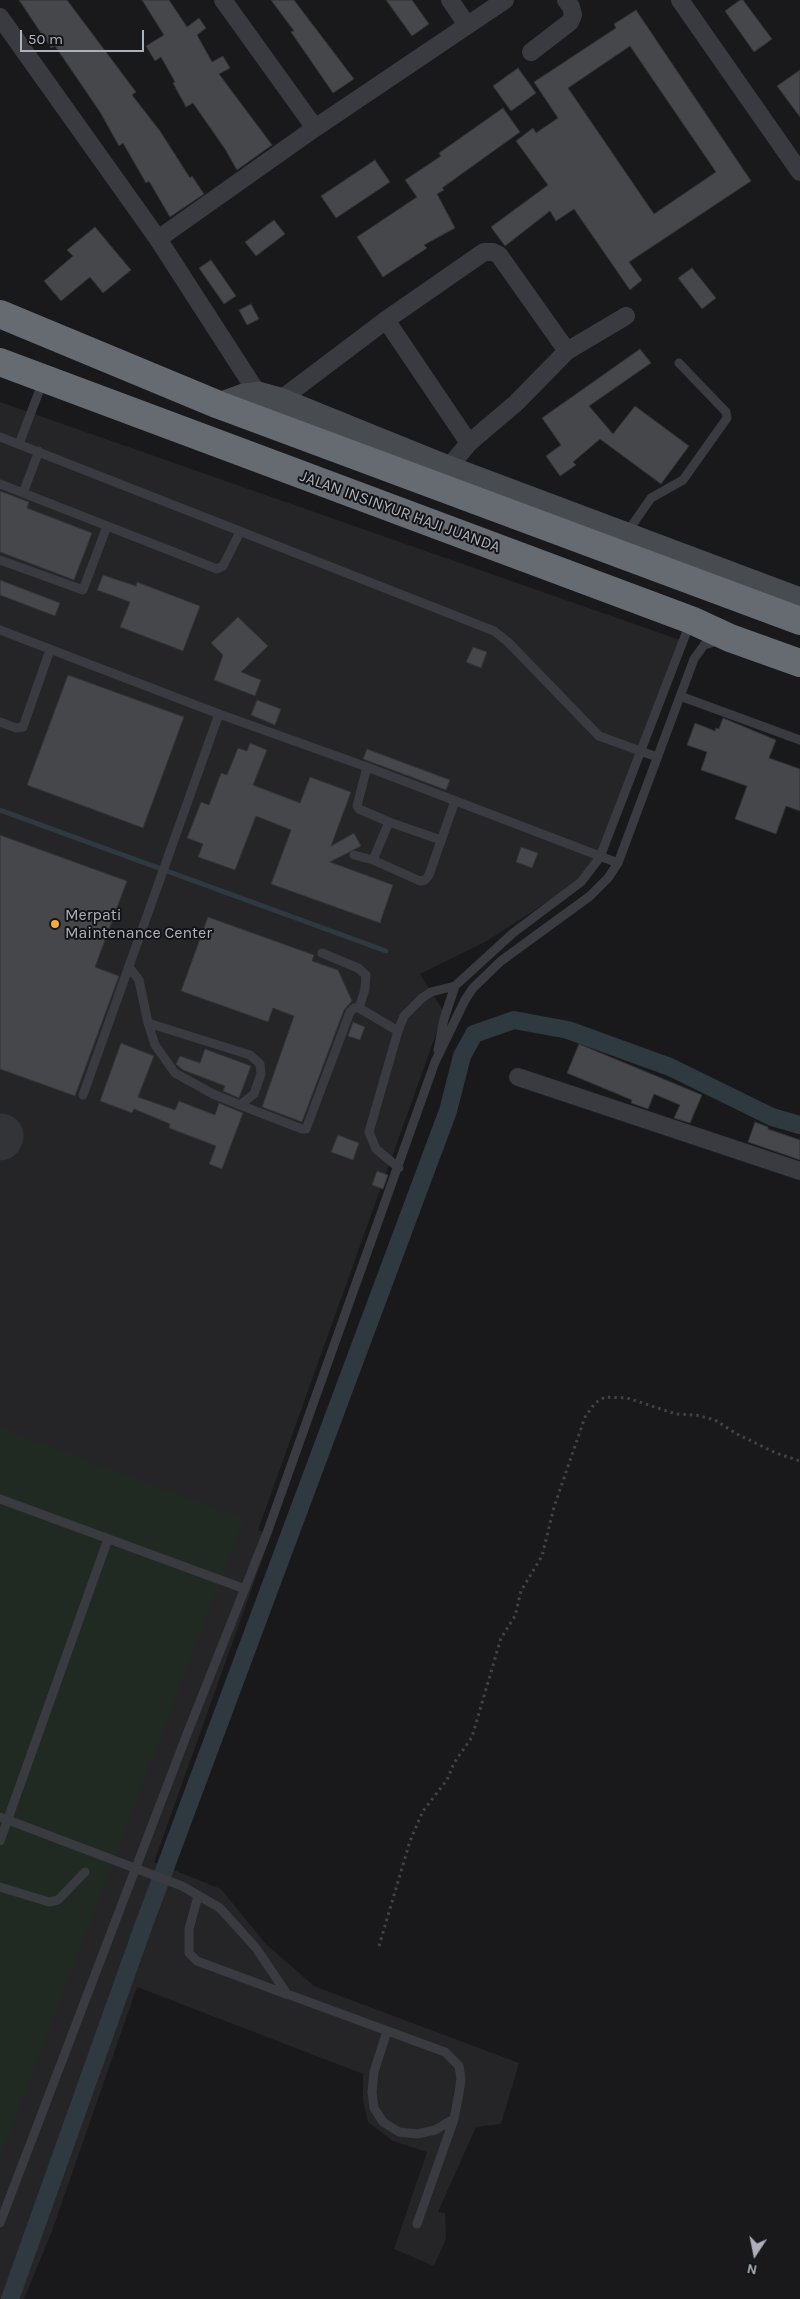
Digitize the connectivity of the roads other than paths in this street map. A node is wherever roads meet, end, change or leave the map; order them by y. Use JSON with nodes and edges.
{"nodes":[{"id":1,"x":223,"y":0,"type":"edge"},
{"id":2,"x":450,"y":0,"type":"edge"},
{"id":3,"x":504,"y":0,"type":"edge"},
{"id":4,"x":566,"y":0,"type":"edge"},
{"id":5,"x":680,"y":0,"type":"edge"},
{"id":6,"x":0,"y":17,"type":"edge"},
{"id":7,"x":467,"y":25,"type":"junction"},
{"id":8,"x":531,"y":52,"type":"dead end"},
{"id":9,"x":315,"y":128,"type":"junction"},
{"id":10,"x":800,"y":172,"type":"edge"},
{"id":11,"x":158,"y":239,"type":"junction"},
{"id":12,"x":0,"y":314,"type":"edge"},
{"id":13,"x":626,"y":316,"type":"dead end"},
{"id":14,"x":386,"y":320,"type":"junction"},
{"id":15,"x":568,"y":351,"type":"junction"},
{"id":16,"x":0,"y":362,"type":"edge"},
{"id":17,"x":679,"y":363,"type":"dead end"},
{"id":18,"x":43,"y":379,"type":"junction"},
{"id":19,"x":269,"y":397,"type":"junction"},
{"id":20,"x":219,"y":404,"type":"junction"},
{"id":21,"x":0,"y":437,"type":"edge"},
{"id":22,"x":306,"y":437,"type":"junction"},
{"id":23,"x":469,"y":443,"type":"junction"},
{"id":24,"x":20,"y":444,"type":"junction"},
{"id":25,"x":39,"y":452,"type":"junction"},
{"id":26,"x":448,"y":468,"type":"junction"},
{"id":27,"x":293,"y":472,"type":"junction"},
{"id":28,"x":0,"y":484,"type":"edge"},
{"id":29,"x":22,"y":493,"type":"junction"},
{"id":30,"x":107,"y":526,"type":"junction"},
{"id":31,"x":240,"y":532,"type":"junction"},
{"id":32,"x":618,"y":544,"type":"junction"},
{"id":33,"x":0,"y":560,"type":"edge"},
{"id":34,"x":800,"y":600,"type":"edge"},
{"id":35,"x":691,"y":620,"type":"junction"},
{"id":36,"x":800,"y":622,"type":"edge"},
{"id":37,"x":0,"y":630,"type":"edge"},
{"id":38,"x":730,"y":638,"type":"junction"},
{"id":39,"x":50,"y":650,"type":"junction"},
{"id":40,"x":800,"y":663,"type":"edge"},
{"id":41,"x":680,"y":696,"type":"junction"},
{"id":42,"x":219,"y":714,"type":"junction"},
{"id":43,"x":0,"y":722,"type":"edge"},
{"id":44,"x":800,"y":740,"type":"edge"},
{"id":45,"x":641,"y":752,"type":"junction"},
{"id":46,"x":657,"y":756,"type":"junction"},
{"id":47,"x":366,"y":767,"type":"junction"},
{"id":48,"x":455,"y":801,"type":"junction"},
{"id":49,"x":389,"y":822,"type":"junction"},
{"id":50,"x":441,"y":840,"type":"junction"},
{"id":51,"x":354,"y":855,"type":"dead end"},
{"id":52,"x":600,"y":857,"type":"junction"},
{"id":53,"x":373,"y":860,"type":"junction"},
{"id":54,"x":618,"y":863,"type":"junction"},
{"id":55,"x":322,"y":952,"type":"dead end"},
{"id":56,"x":129,"y":967,"type":"junction"},
{"id":57,"x":455,"y":986,"type":"junction"},
{"id":58,"x":358,"y":1008,"type":"junction"},
{"id":59,"x":148,"y":1022,"type":"junction"},
{"id":60,"x":398,"y":1031,"type":"junction"},
{"id":61,"x":435,"y":1062,"type":"junction"},
{"id":62,"x":518,"y":1077,"type":"dead end"},
{"id":63,"x":83,"y":1095,"type":"dead end"},
{"id":64,"x":240,"y":1105,"type":"junction"},
{"id":65,"x":399,"y":1168,"type":"junction"},
{"id":66,"x":800,"y":1171,"type":"edge"},
{"id":67,"x":0,"y":1499,"type":"edge"},
{"id":68,"x":108,"y":1540,"type":"junction"},
{"id":69,"x":245,"y":1589,"type":"junction"},
{"id":70,"x":4,"y":1818,"type":"edge"},
{"id":71,"x":0,"y":1841,"type":"edge"},
{"id":72,"x":136,"y":1868,"type":"junction"},
{"id":73,"x":85,"y":1872,"type":"dead end"},
{"id":74,"x":0,"y":1887,"type":"edge"},
{"id":75,"x":198,"y":1896,"type":"junction"},
{"id":76,"x":287,"y":1994,"type":"junction"},
{"id":77,"x":387,"y":2031,"type":"junction"},
{"id":78,"x":454,"y":2119,"type":"junction"},
{"id":79,"x":0,"y":2223,"type":"edge"},
{"id":80,"x":417,"y":2224,"type":"dead end"}],
"edges":[{"from":1,"to":9,"type":"street"},
{"from":2,"to":7,"type":"street"},
{"from":3,"to":7,"type":"street"},
{"from":4,"to":8,"type":"street"},
{"from":5,"to":10,"type":"street"},
{"from":6,"to":11,"type":"street"},
{"from":7,"to":9,"type":"street"},
{"from":9,"to":11,"type":"street"},
{"from":11,"to":19,"type":"street"},
{"from":12,"to":20,"type":"highway"},
{"from":13,"to":15,"type":"street"},
{"from":14,"to":15,"type":"street"},
{"from":14,"to":19,"type":"street"},
{"from":14,"to":23,"type":"street"},
{"from":15,"to":23,"type":"street"},
{"from":16,"to":18,"type":"highway","name":"JALAN INSINYUR HAJI JUANDA"},
{"from":17,"to":32,"type":"lane"},
{"from":18,"to":24,"type":"lane"},
{"from":18,"to":27,"type":"highway","name":"JALAN INSINYUR HAJI JUANDA"},
{"from":19,"to":20,"type":"street"},
{"from":19,"to":26,"type":"street"},
{"from":20,"to":22,"type":"highway"},
{"from":21,"to":24,"type":"lane"},
{"from":22,"to":27,"type":"highway"},
{"from":22,"to":32,"type":"highway"},
{"from":23,"to":26,"type":"street"},
{"from":24,"to":25,"type":"lane"},
{"from":25,"to":29,"type":"lane"},
{"from":25,"to":31,"type":"lane"},
{"from":26,"to":32,"type":"street"},
{"from":27,"to":35,"type":"highway","name":"JALAN INSINYUR HAJI JUANDA"},
{"from":28,"to":29,"type":"lane"},
{"from":29,"to":30,"type":"lane"},
{"from":30,"to":31,"type":"lane"},
{"from":30,"to":33,"type":"lane"},
{"from":31,"to":45,"type":"lane"},
{"from":32,"to":34,"type":"street"},
{"from":32,"to":36,"type":"highway"},
{"from":35,"to":38,"type":"highway","name":"JALAN INSINYUR HAJI JUANDA"},
{"from":35,"to":45,"type":"lane"},
{"from":37,"to":39,"type":"lane"},
{"from":38,"to":40,"type":"highway","name":"JALAN INSINYUR HAJI JUANDA"},
{"from":38,"to":41,"type":"lane"},
{"from":39,"to":42,"type":"lane"},
{"from":39,"to":43,"type":"lane"},
{"from":41,"to":44,"type":"lane"},
{"from":41,"to":46,"type":"lane"},
{"from":42,"to":47,"type":"lane"},
{"from":42,"to":56,"type":"lane"},
{"from":45,"to":46,"type":"lane"},
{"from":45,"to":52,"type":"lane"},
{"from":46,"to":54,"type":"lane"},
{"from":47,"to":48,"type":"lane"},
{"from":47,"to":49,"type":"lane"},
{"from":48,"to":50,"type":"lane"},
{"from":48,"to":52,"type":"lane"},
{"from":49,"to":50,"type":"lane"},
{"from":49,"to":53,"type":"lane"},
{"from":50,"to":53,"type":"lane"},
{"from":51,"to":53,"type":"lane"},
{"from":52,"to":54,"type":"lane"},
{"from":52,"to":57,"type":"lane"},
{"from":54,"to":61,"type":"lane"},
{"from":55,"to":58,"type":"lane"},
{"from":56,"to":59,"type":"lane"},
{"from":56,"to":63,"type":"lane"},
{"from":57,"to":60,"type":"lane"},
{"from":57,"to":61,"type":"lane"},
{"from":58,"to":60,"type":"lane"},
{"from":58,"to":64,"type":"lane"},
{"from":59,"to":64,"type":"lane"},
{"from":59,"to":64,"type":"lane"},
{"from":60,"to":65,"type":"lane"},
{"from":61,"to":65,"type":"lane"},
{"from":62,"to":66,"type":"street"},
{"from":65,"to":69,"type":"lane"},
{"from":67,"to":68,"type":"lane"},
{"from":68,"to":69,"type":"lane"},
{"from":68,"to":70,"type":"lane"},
{"from":69,"to":72,"type":"lane"},
{"from":70,"to":71,"type":"lane"},
{"from":70,"to":72,"type":"lane"},
{"from":72,"to":75,"type":"lane"},
{"from":72,"to":79,"type":"lane"},
{"from":73,"to":74,"type":"lane"},
{"from":75,"to":76,"type":"lane"},
{"from":75,"to":76,"type":"lane"},
{"from":76,"to":77,"type":"lane"},
{"from":77,"to":78,"type":"lane"},
{"from":77,"to":78,"type":"lane"},
{"from":78,"to":80,"type":"lane"}]}
